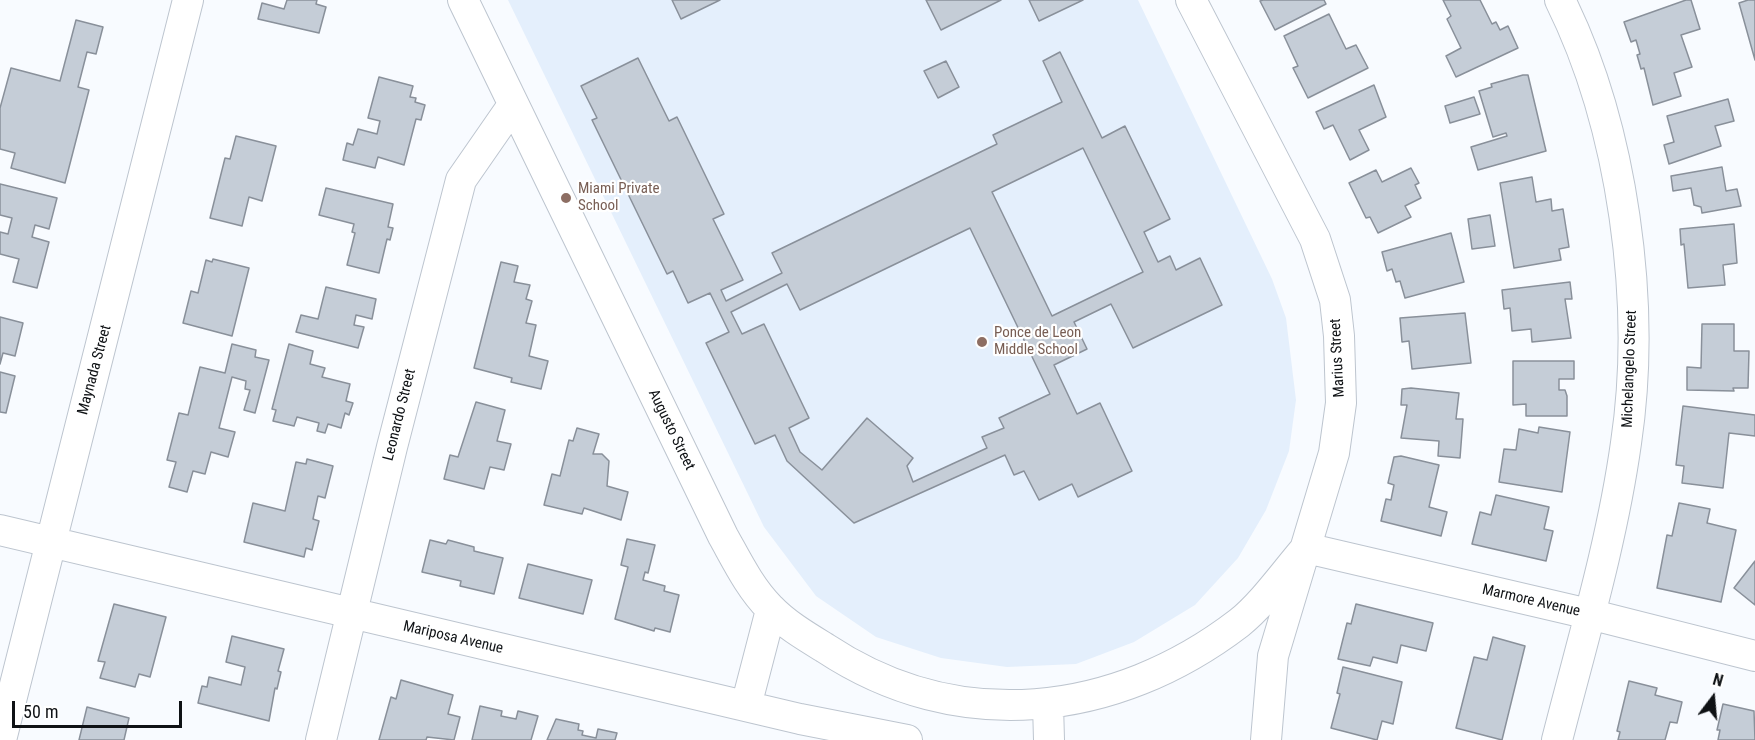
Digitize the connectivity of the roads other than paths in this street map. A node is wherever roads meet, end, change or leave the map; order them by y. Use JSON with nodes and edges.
{"nodes":[{"id":1,"x":188,"y":0,"type":"edge"},
{"id":2,"x":463,"y":0,"type":"edge"},
{"id":3,"x":1191,"y":0,"type":"edge"},
{"id":4,"x":1560,"y":0,"type":"edge"},
{"id":5,"x":513,"y":105,"type":"junction"},
{"id":6,"x":0,"y":530,"type":"edge"},
{"id":7,"x":50,"y":542,"type":"junction"},
{"id":8,"x":1306,"y":548,"type":"junction"},
{"id":9,"x":771,"y":610,"type":"junction"},
{"id":10,"x":352,"y":614,"type":"junction"},
{"id":11,"x":1589,"y":614,"type":"junction"},
{"id":12,"x":1755,"y":656,"type":"edge"},
{"id":13,"x":1048,"y":704,"type":"junction"},
{"id":14,"x":746,"y":706,"type":"junction"},
{"id":15,"x":1,"y":740,"type":"edge"},
{"id":16,"x":321,"y":740,"type":"edge"},
{"id":17,"x":907,"y":740,"type":"edge"},
{"id":18,"x":1049,"y":740,"type":"edge"},
{"id":19,"x":1266,"y":740,"type":"edge"},
{"id":20,"x":1557,"y":740,"type":"edge"}],
"edges":[{"from":1,"to":7,"type":"street","name":"Maynada Street"},
{"from":2,"to":5,"type":"street","name":"Augusto Street"},
{"from":3,"to":8,"type":"street","name":"Marius Street"},
{"from":4,"to":11,"type":"street","name":"Michelangelo Street"},
{"from":5,"to":9,"type":"street","name":"Augusto Street"},
{"from":5,"to":10,"type":"street","name":"Leonardo Street"},
{"from":6,"to":7,"type":"street","name":"Mariposa Avenue"},
{"from":7,"to":10,"type":"street","name":"Mariposa Avenue"},
{"from":7,"to":15,"type":"street","name":"Maynada Street"},
{"from":8,"to":11,"type":"street","name":"Marmore Avenue"},
{"from":8,"to":13,"type":"street","name":"Augusto Street"},
{"from":8,"to":19,"type":"street","name":"Marius Street"},
{"from":9,"to":13,"type":"street","name":"Augusto Street"},
{"from":9,"to":14,"type":"street"},
{"from":10,"to":14,"type":"street","name":"Mariposa Avenue"},
{"from":10,"to":16,"type":"street","name":"Leonardo Street"},
{"from":11,"to":12,"type":"street","name":"Marmore Avenue"},
{"from":11,"to":20,"type":"street","name":"Michelangelo Street"},
{"from":13,"to":18,"type":"street"},
{"from":14,"to":17,"type":"street","name":"Mariposa Avenue"}]}
